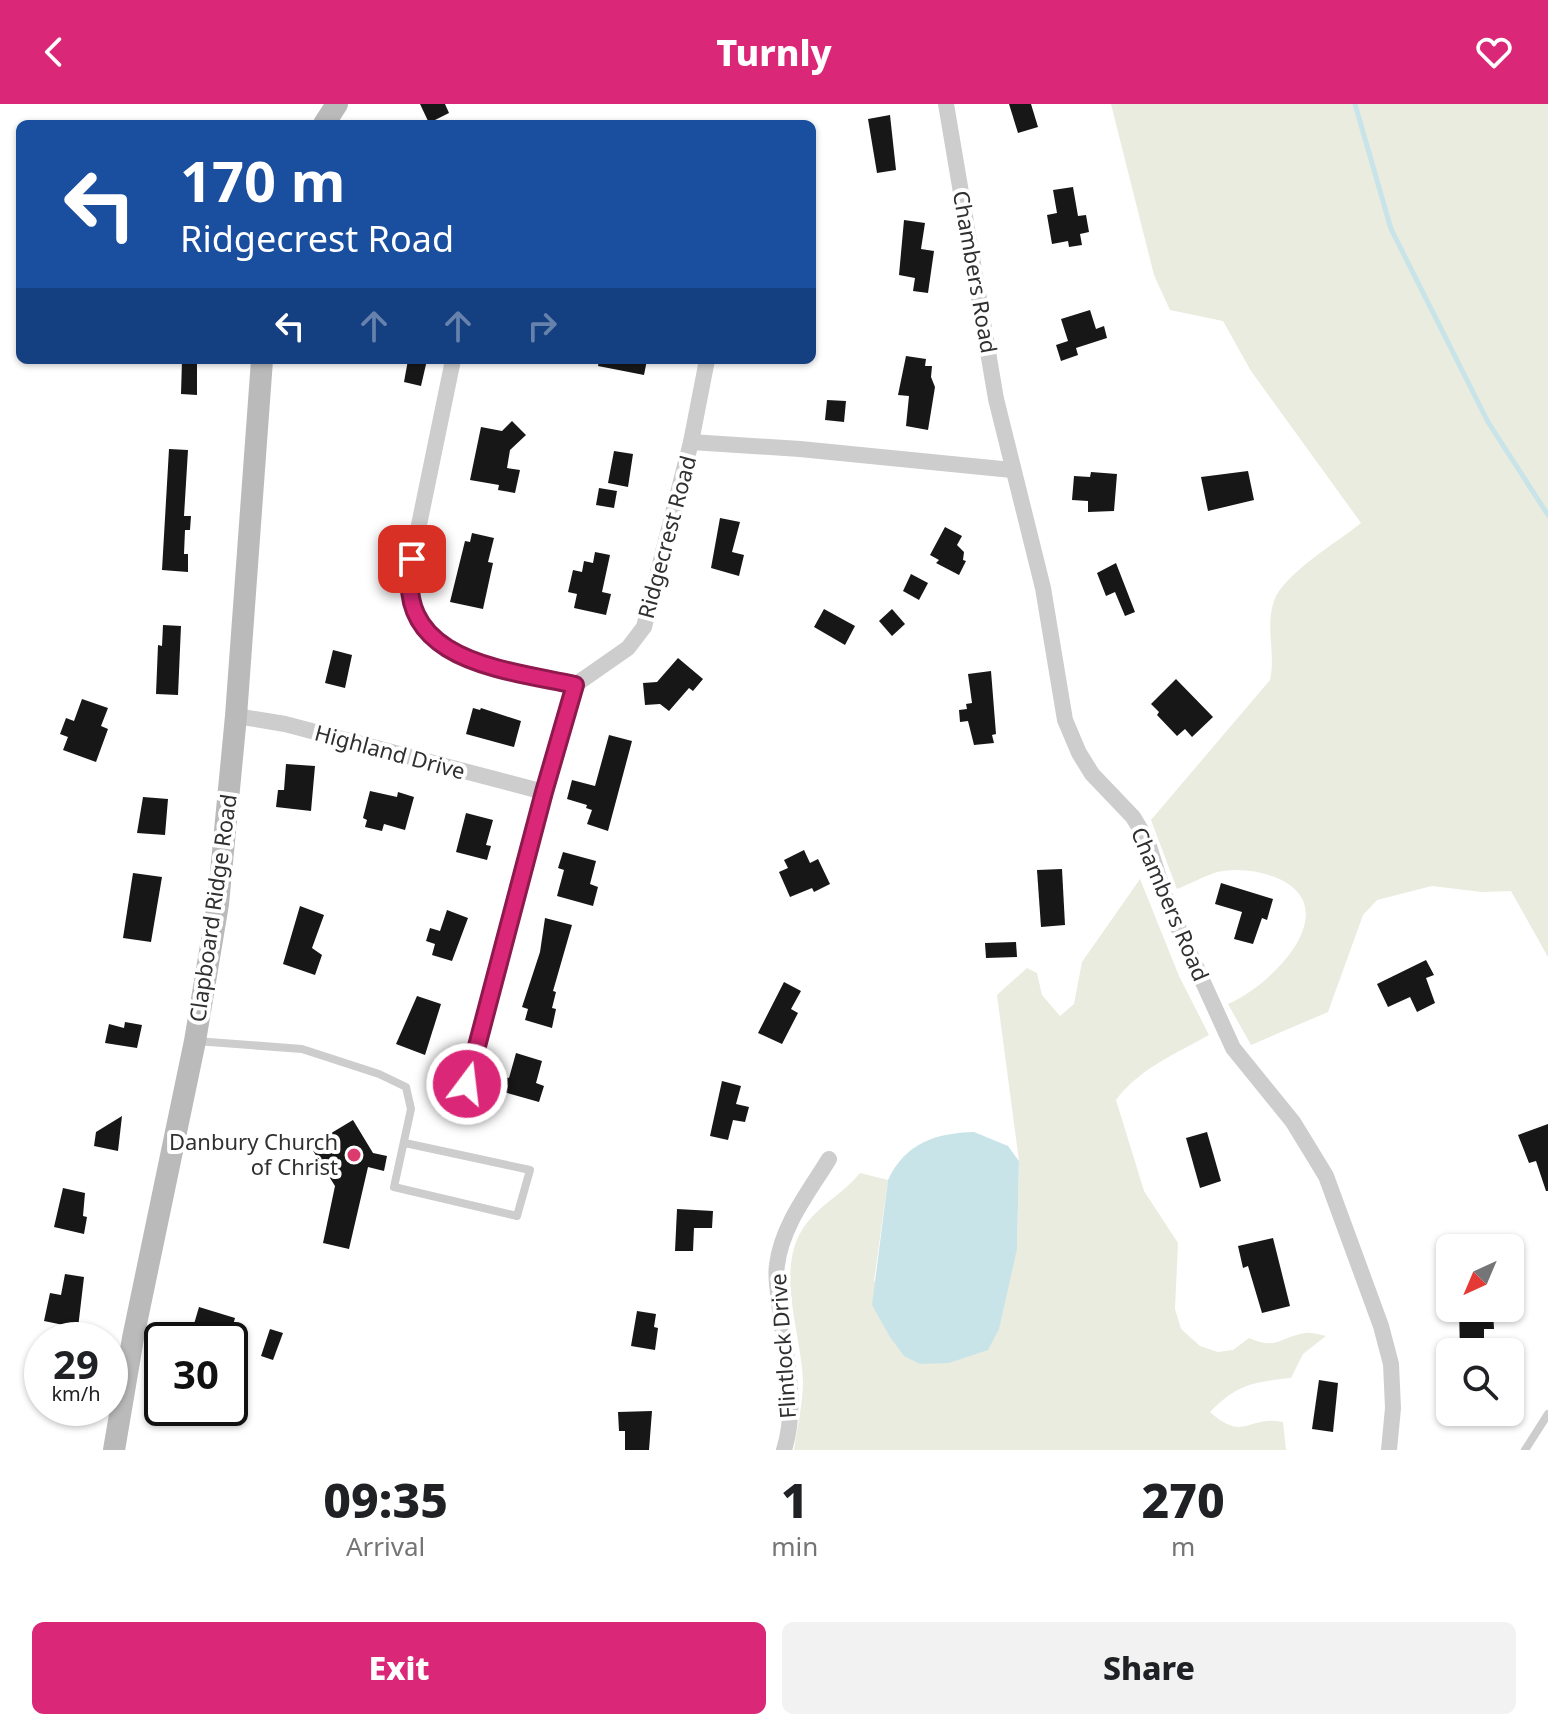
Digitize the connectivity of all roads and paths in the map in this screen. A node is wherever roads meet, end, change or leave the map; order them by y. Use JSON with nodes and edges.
{"nodes":[{"id":1,"x":328,"y":104,"type":"edge"},
{"id":2,"x":336,"y":104,"type":"edge"},
{"id":3,"x":946,"y":104,"type":"edge"},
{"id":4,"x":262,"y":364,"type":"edge"},
{"id":5,"x":452,"y":364,"type":"edge"},
{"id":6,"x":706,"y":364,"type":"edge"},
{"id":7,"x":691,"y":442,"type":"junction"},
{"id":8,"x":1012,"y":470,"type":"junction"},
{"id":9,"x":575,"y":685,"type":"junction"},
{"id":10,"x":236,"y":716,"type":"junction"},
{"id":11,"x":544,"y":792,"type":"junction"},
{"id":12,"x":195,"y":1041,"type":"junction"},
{"id":13,"x":467,"y":1084,"type":"dead end"},
{"id":14,"x":405,"y":1143,"type":"junction"},
{"id":15,"x":829,"y":1159,"type":"dead end"},
{"id":16,"x":1548,"y":1414,"type":"edge"},
{"id":17,"x":114,"y":1450,"type":"edge"},
{"id":18,"x":784,"y":1450,"type":"edge"},
{"id":19,"x":1389,"y":1450,"type":"edge"},
{"id":20,"x":1525,"y":1450,"type":"edge"}],
"edges":[{"from":1,"to":2,"type":"street"},
{"from":3,"to":8,"type":"street","name":"Chambers Road"},
{"from":4,"to":10,"type":"main road","name":"Clapboard Ridge Road"},
{"from":5,"to":9,"type":"street"},
{"from":6,"to":7,"type":"street","name":"Ridgecrest Road"},
{"from":7,"to":8,"type":"street","name":"Ridgecrest Road"},
{"from":7,"to":9,"type":"street","name":"Ridgecrest Road"},
{"from":8,"to":19,"type":"street","name":"Chambers Road"},
{"from":9,"to":11,"type":"street"},
{"from":10,"to":11,"type":"street","name":"Highland Drive"},
{"from":10,"to":12,"type":"main road","name":"Clapboard Ridge Road"},
{"from":11,"to":13,"type":"street"},
{"from":12,"to":14,"type":"lane"},
{"from":12,"to":17,"type":"main road","name":"Clapboard Ridge Road"},
{"from":14,"to":14,"type":"lane"},
{"from":15,"to":18,"type":"street","name":"Flintlock Drive"},
{"from":16,"to":20,"type":"lane"}]}
